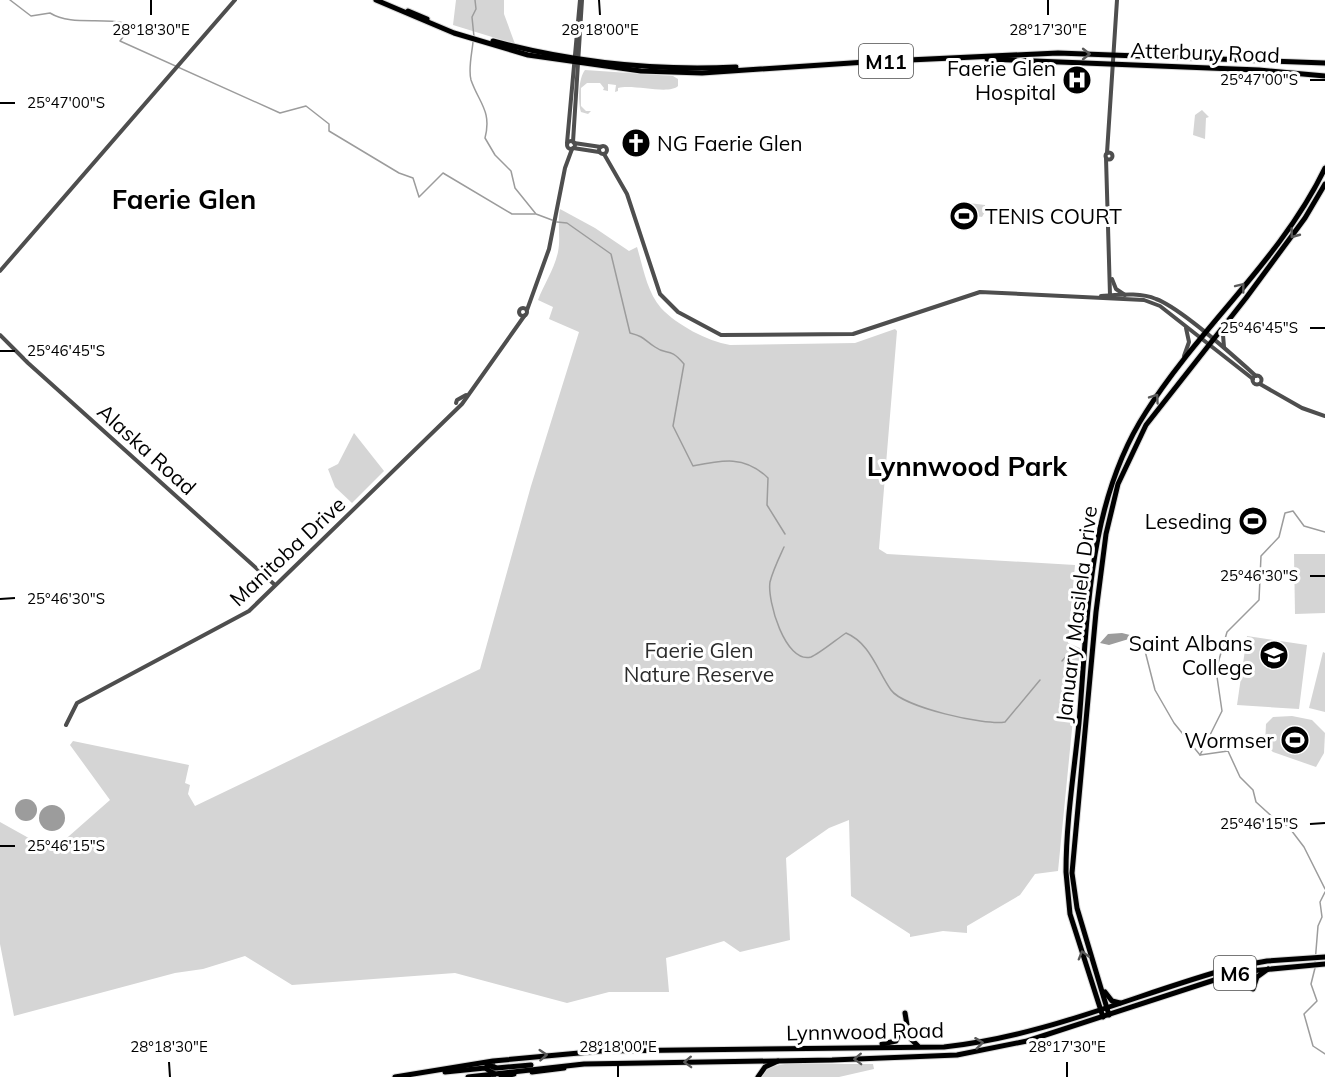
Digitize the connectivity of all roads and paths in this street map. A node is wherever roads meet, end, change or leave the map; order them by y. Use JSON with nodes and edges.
{"nodes":[{"id":1,"x":235,"y":0,"type":"edge"},
{"id":2,"x":376,"y":0,"type":"edge"},
{"id":3,"x":384,"y":0,"type":"edge"},
{"id":4,"x":581,"y":0,"type":"edge"},
{"id":5,"x":1118,"y":0,"type":"edge"},
{"id":6,"x":463,"y":34,"type":"junction"},
{"id":7,"x":1114,"y":54,"type":"junction"},
{"id":8,"x":976,"y":57,"type":"junction"},
{"id":9,"x":577,"y":61,"type":"junction"},
{"id":10,"x":1325,"y":63,"type":"edge"},
{"id":11,"x":1113,"y":64,"type":"junction"},
{"id":12,"x":1325,"y":76,"type":"edge"},
{"id":13,"x":567,"y":145,"type":"junction"},
{"id":14,"x":573,"y":146,"type":"junction"},
{"id":15,"x":565,"y":168,"type":"junction"},
{"id":16,"x":1325,"y":168,"type":"edge"},
{"id":17,"x":1325,"y":184,"type":"edge"},
{"id":18,"x":1110,"y":258,"type":"junction"},
{"id":19,"x":0,"y":271,"type":"edge"},
{"id":20,"x":1126,"y":296,"type":"junction"},
{"id":21,"x":1110,"y":297,"type":"junction"},
{"id":22,"x":1237,"y":310,"type":"junction"},
{"id":23,"x":1185,"y":325,"type":"junction"},
{"id":24,"x":0,"y":334,"type":"edge"},
{"id":25,"x":1204,"y":336,"type":"junction"},
{"id":26,"x":1211,"y":343,"type":"junction"},
{"id":27,"x":1226,"y":350,"type":"junction"},
{"id":28,"x":1181,"y":365,"type":"junction"},
{"id":29,"x":1254,"y":377,"type":"junction"},
{"id":30,"x":1261,"y":383,"type":"junction"},
{"id":31,"x":1325,"y":416,"type":"edge"},
{"id":32,"x":275,"y":585,"type":"junction"},
{"id":33,"x":66,"y":724,"type":"dead end"},
{"id":34,"x":1325,"y":957,"type":"edge"},
{"id":35,"x":1306,"y":961,"type":"junction"},
{"id":36,"x":1325,"y":963,"type":"edge"},
{"id":37,"x":1284,"y":966,"type":"junction"},
{"id":38,"x":1098,"y":977,"type":"junction"},
{"id":39,"x":1253,"y":989,"type":"dead end"},
{"id":40,"x":1093,"y":992,"type":"junction"},
{"id":41,"x":1123,"y":1004,"type":"junction"},
{"id":42,"x":1100,"y":1011,"type":"junction"},
{"id":43,"x":905,"y":1013,"type":"dead end"},
{"id":44,"x":1106,"y":1014,"type":"junction"},
{"id":45,"x":1070,"y":1020,"type":"junction"},
{"id":46,"x":901,"y":1030,"type":"dead end"},
{"id":47,"x":921,"y":1047,"type":"junction"},
{"id":48,"x":848,"y":1048,"type":"junction"},
{"id":49,"x":904,"y":1049,"type":"junction"},
{"id":50,"x":979,"y":1051,"type":"junction"},
{"id":51,"x":893,"y":1058,"type":"junction"},
{"id":52,"x":782,"y":1060,"type":"junction"},
{"id":53,"x":584,"y":1064,"type":"junction"},
{"id":54,"x":489,"y":1070,"type":"edge"},
{"id":55,"x":397,"y":1077,"type":"edge"},
{"id":56,"x":468,"y":1077,"type":"edge"},
{"id":57,"x":501,"y":1077,"type":"edge"},
{"id":58,"x":758,"y":1077,"type":"edge"}],
"edges":[{"from":1,"to":19,"type":"street"},
{"from":2,"to":6,"type":"main road","name":"Atterbury Road","number":"M11"},
{"from":3,"to":6,"type":"main road","name":"Atterbury Road","number":"M11"},
{"from":4,"to":9,"type":"street"},
{"from":5,"to":7,"type":"street"},
{"from":6,"to":9,"type":"main road","name":"Atterbury Road","number":"M11"},
{"from":8,"to":7,"type":"main road","name":"Atterbury Road","number":"M11","one_way":true},
{"from":7,"to":10,"type":"main road","name":"Atterbury Road","number":"M11"},
{"from":7,"to":11,"type":"street"},
{"from":8,"to":9,"type":"main road","name":"Atterbury Road","number":"M11"},
{"from":8,"to":11,"type":"main road","name":"Atterbury Road","number":"M11"},
{"from":9,"to":13,"type":"street","name":"Manitoba Drive"},
{"from":9,"to":14,"type":"street","name":"Manitoba Drive"},
{"from":11,"to":12,"type":"main road","name":"Atterbury Road","number":"M11"},
{"from":11,"to":18,"type":"street"},
{"from":13,"to":14,"type":"street"},
{"from":13,"to":15,"type":"street","name":"Manitoba Drive"},
{"from":14,"to":15,"type":"street","name":"Manitoba Drive"},
{"from":14,"to":21,"type":"street"},
{"from":15,"to":32,"type":"street","name":"Manitoba Drive"},
{"from":25,"to":16,"type":"main road","name":"January Masilela Drive","one_way":true},
{"from":17,"to":22,"type":"main road","name":"January Masilela Drive","one_way":true},
{"from":18,"to":20,"type":"street"},
{"from":18,"to":21,"type":"street"},
{"from":20,"to":21,"type":"street"},
{"from":20,"to":25,"type":"street"},
{"from":21,"to":23,"type":"street"},
{"from":22,"to":26,"type":"main road","name":"January Masilela Drive"},
{"from":22,"to":27,"type":"street"},
{"from":23,"to":25,"type":"street"},
{"from":23,"to":28,"type":"street"},
{"from":24,"to":32,"type":"street","name":"Alaska Road"},
{"from":25,"to":26,"type":"street"},
{"from":25,"to":28,"type":"main road","name":"January Masilela Drive"},
{"from":26,"to":27,"type":"street"},
{"from":26,"to":29,"type":"street"},
{"from":26,"to":38,"type":"main road","name":"January Masilela Drive"},
{"from":27,"to":29,"type":"street"},
{"from":40,"to":28,"type":"main road","name":"January Masilela Drive","one_way":true},
{"from":29,"to":30,"type":"street"},
{"from":29,"to":30,"type":"street"},
{"from":30,"to":31,"type":"street"},
{"from":32,"to":33,"type":"street","name":"Manitoba Drive"},
{"from":34,"to":35,"type":"main road","name":"Lynnwood Road","number":"M6"},
{"from":35,"to":36,"type":"main road","name":"Lynnwood Road","number":"M6"},
{"from":35,"to":37,"type":"main road","name":"Lynnwood Road","number":"M6"},
{"from":35,"to":41,"type":"main road","name":"Lynnwood Road","number":"M6"},
{"from":37,"to":39,"type":"main road"},
{"from":37,"to":44,"type":"main road","name":"Lynnwood Road","number":"M6"},
{"from":38,"to":41,"type":"main road"},
{"from":38,"to":44,"type":"main road","name":"January Masilela Drive"},
{"from":40,"to":42,"type":"main road","name":"January Masilela Drive"},
{"from":40,"to":45,"type":"main road"},
{"from":41,"to":44,"type":"main road","name":"Lynnwood Road","number":"M6"},
{"from":42,"to":44,"type":"main road","name":"Lynnwood Road","number":"M6"},
{"from":42,"to":45,"type":"main road","name":"Lynnwood Road","number":"M6"},
{"from":43,"to":47,"type":"main road"},
{"from":44,"to":50,"type":"main road","name":"Lynnwood Road","number":"M6"},
{"from":47,"to":45,"type":"main road","name":"Lynnwood Road","number":"M6","one_way":true},
{"from":46,"to":48,"type":"main road"},
{"from":47,"to":49,"type":"main road","name":"Lynnwood Road","number":"M6"},
{"from":48,"to":49,"type":"main road","name":"Lynnwood Road","number":"M6"},
{"from":54,"to":48,"type":"main road","name":"Lynnwood Road","number":"M6","one_way":true},
{"from":49,"to":50,"type":"main road"},
{"from":49,"to":51,"type":"main road"},
{"from":50,"to":51,"type":"main road","name":"Lynnwood Road","number":"M6"},
{"from":51,"to":52,"type":"main road","name":"Lynnwood Road","number":"M6","one_way":true},
{"from":52,"to":53,"type":"main road","name":"Lynnwood Road","number":"M6","one_way":true},
{"from":52,"to":58,"type":"main road"},
{"from":53,"to":54,"type":"main road","name":"Lynnwood Road","number":"M6"},
{"from":53,"to":57,"type":"main road"},
{"from":54,"to":55,"type":"main road","name":"Lynnwood Road","number":"M6"},
{"from":54,"to":56,"type":"main road","name":"Lynnwood Road","number":"M6"}]}
